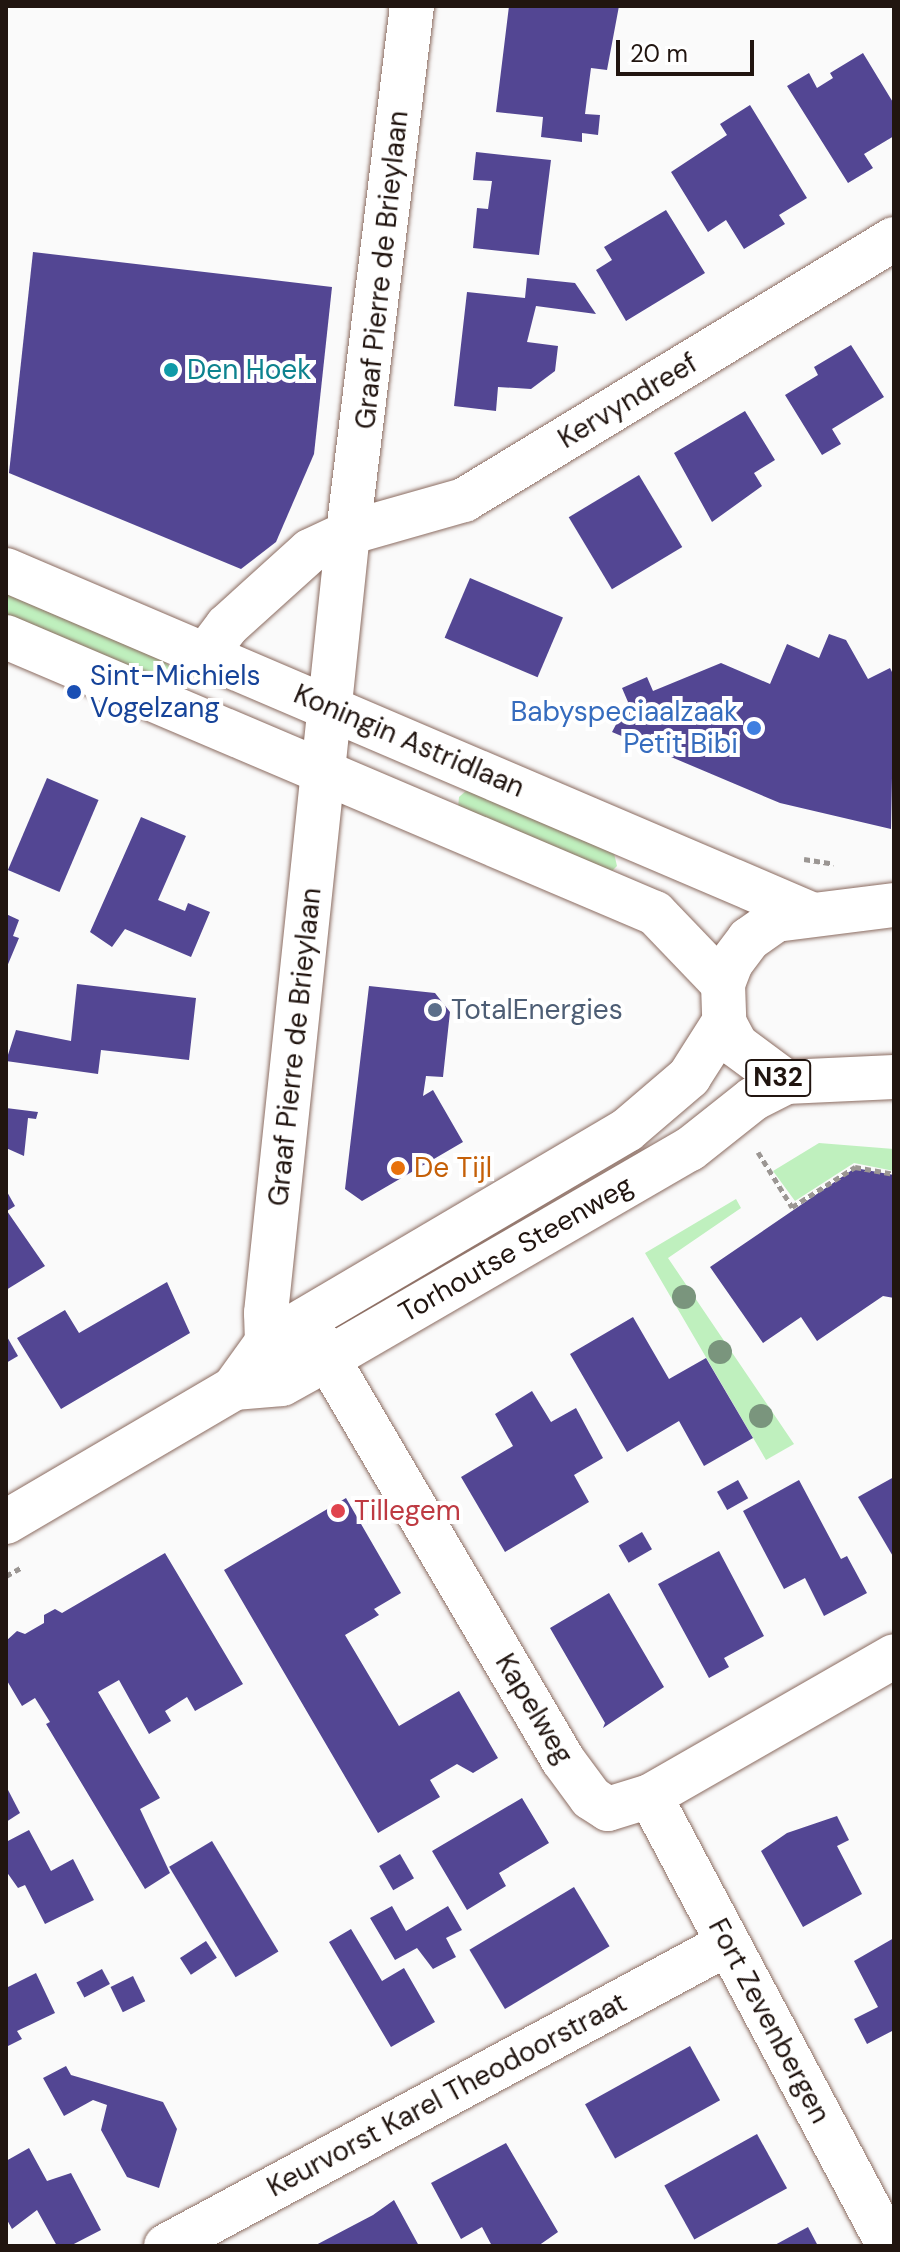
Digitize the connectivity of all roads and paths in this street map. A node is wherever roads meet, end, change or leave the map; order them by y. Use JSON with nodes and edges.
{"nodes":[{"id":1,"x":412,"y":6,"type":"edge"},
{"id":2,"x":894,"y":239,"type":"edge"},
{"id":3,"x":348,"y":533,"type":"junction"},
{"id":4,"x":6,"y":570,"type":"edge"},
{"id":5,"x":6,"y":637,"type":"edge"},
{"id":6,"x":217,"y":640,"type":"junction"},
{"id":7,"x":332,"y":708,"type":"junction"},
{"id":8,"x":325,"y":771,"type":"junction"},
{"id":9,"x":894,"y":905,"type":"edge"},
{"id":10,"x":811,"y":914,"type":"junction"},
{"id":11,"x":723,"y":1003,"type":"junction"},
{"id":12,"x":894,"y":1077,"type":"edge"},
{"id":13,"x":786,"y":1082,"type":"junction"},
{"id":14,"x":753,"y":1143,"type":"dead end"},
{"id":15,"x":894,"y":1174,"type":"edge"},
{"id":16,"x":305,"y":1320,"type":"junction"},
{"id":17,"x":267,"y":1342,"type":"junction"},
{"id":18,"x":329,"y":1358,"type":"junction"},
{"id":19,"x":289,"y":1380,"type":"junction"},
{"id":20,"x":234,"y":1388,"type":"junction"},
{"id":21,"x":6,"y":1522,"type":"edge"},
{"id":22,"x":894,"y":1656,"type":"edge"},
{"id":23,"x":650,"y":1796,"type":"junction"},
{"id":24,"x":727,"y":1944,"type":"junction"},
{"id":25,"x":166,"y":2246,"type":"edge"},
{"id":26,"x":889,"y":2246,"type":"edge"}],
"edges":[{"from":1,"to":3,"type":"street","name":"Graaf Pierre de Brieylaan"},
{"from":2,"to":3,"type":"street","name":"Kervyndreef"},
{"from":3,"to":6,"type":"street","name":"Kervyndreef"},
{"from":3,"to":7,"type":"street","name":"Graaf Pierre de Brieylaan"},
{"from":4,"to":6,"type":"street","name":"Koningin Astridlaan"},
{"from":5,"to":8,"type":"street"},
{"from":6,"to":7,"type":"street","name":"Koningin Astridlaan"},
{"from":7,"to":8,"type":"street","name":"Graaf Pierre de Brieylaan"},
{"from":7,"to":10,"type":"street","name":"Koningin Astridlaan"},
{"from":8,"to":11,"type":"street"},
{"from":8,"to":17,"type":"street","name":"Graaf Pierre de Brieylaan"},
{"from":9,"to":10,"type":"street","number":"N32"},
{"from":10,"to":11,"type":"street","number":"N32"},
{"from":11,"to":13,"type":"street","number":"N32"},
{"from":11,"to":16,"type":"street","name":"Torhoutse Steenweg","number":"N32"},
{"from":12,"to":13,"type":"street","number":"N32"},
{"from":13,"to":18,"type":"street","name":"Torhoutse Steenweg","number":"N32"},
{"from":14,"to":15,"type":"path"},
{"from":16,"to":17,"type":"street","name":"Torhoutse Steenweg","number":"N32"},
{"from":16,"to":18,"type":"street","name":"Kapelweg"},
{"from":17,"to":19,"type":"street"},
{"from":17,"to":20,"type":"street","name":"Torhoutse Steenweg","number":"N32"},
{"from":18,"to":19,"type":"street","name":"Torhoutse Steenweg","number":"N32"},
{"from":18,"to":23,"type":"street","name":"Kapelweg"},
{"from":19,"to":20,"type":"street","name":"Torhoutse Steenweg","number":"N32"},
{"from":20,"to":21,"type":"street","name":"Torhoutse Steenweg","number":"N32"},
{"from":22,"to":23,"type":"street","name":"Kapelweg"},
{"from":23,"to":24,"type":"street","name":"Fort Zevenbergen"},
{"from":24,"to":25,"type":"street","name":"Keurvorst Karel Theodoorstraat"},
{"from":24,"to":26,"type":"street","name":"Fort Zevenbergen"}]}
